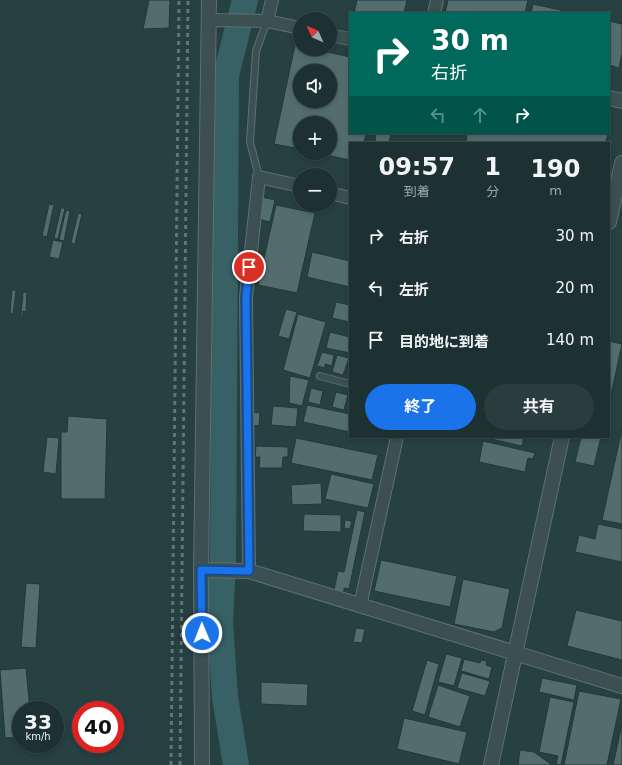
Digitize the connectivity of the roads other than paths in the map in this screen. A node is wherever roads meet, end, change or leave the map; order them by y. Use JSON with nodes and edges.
{"nodes":[{"id":1,"x":208,"y":0,"type":"edge"},
{"id":2,"x":272,"y":0,"type":"edge"},
{"id":3,"x":437,"y":0,"type":"edge"},
{"id":4,"x":434,"y":12,"type":"edge"},
{"id":5,"x":213,"y":21,"type":"junction"},
{"id":6,"x":267,"y":21,"type":"junction"},
{"id":7,"x":293,"y":27,"type":"edge"},
{"id":8,"x":337,"y":36,"type":"edge"},
{"id":9,"x":349,"y":39,"type":"edge"},
{"id":10,"x":610,"y":98,"type":"edge"},
{"id":11,"x":622,"y":101,"type":"edge"},
{"id":12,"x":622,"y":163,"type":"edge"},
{"id":13,"x":259,"y":177,"type":"junction"},
{"id":14,"x":293,"y":184,"type":"edge"},
{"id":15,"x":337,"y":195,"type":"edge"},
{"id":16,"x":349,"y":198,"type":"edge"},
{"id":17,"x":610,"y":217,"type":"edge"},
{"id":18,"x":320,"y":376,"type":"dead end"},
{"id":19,"x":349,"y":384,"type":"edge"},
{"id":20,"x":397,"y":438,"type":"edge"},
{"id":21,"x":562,"y":438,"type":"edge"},
{"id":22,"x":205,"y":570,"type":"junction"},
{"id":23,"x":242,"y":571,"type":"junction"},
{"id":24,"x":360,"y":606,"type":"junction"},
{"id":25,"x":514,"y":654,"type":"junction"},
{"id":26,"x":622,"y":686,"type":"edge"},
{"id":27,"x":202,"y":765,"type":"edge"},
{"id":28,"x":491,"y":765,"type":"edge"}],
"edges":[{"from":1,"to":5,"type":"street"},
{"from":2,"to":6,"type":"street"},
{"from":3,"to":4,"type":"street"},
{"from":5,"to":6,"type":"street"},
{"from":5,"to":22,"type":"street"},
{"from":6,"to":7,"type":"street"},
{"from":6,"to":13,"type":"lane"},
{"from":8,"to":9,"type":"street"},
{"from":10,"to":11,"type":"street"},
{"from":12,"to":17,"type":"street"},
{"from":13,"to":14,"type":"street"},
{"from":13,"to":23,"type":"street"},
{"from":15,"to":16,"type":"street"},
{"from":18,"to":19,"type":"lane"},
{"from":20,"to":24,"type":"street"},
{"from":21,"to":25,"type":"street"},
{"from":22,"to":23,"type":"street"},
{"from":22,"to":27,"type":"street"},
{"from":23,"to":24,"type":"street"},
{"from":24,"to":25,"type":"street"},
{"from":25,"to":26,"type":"street"},
{"from":25,"to":28,"type":"street"}]}
